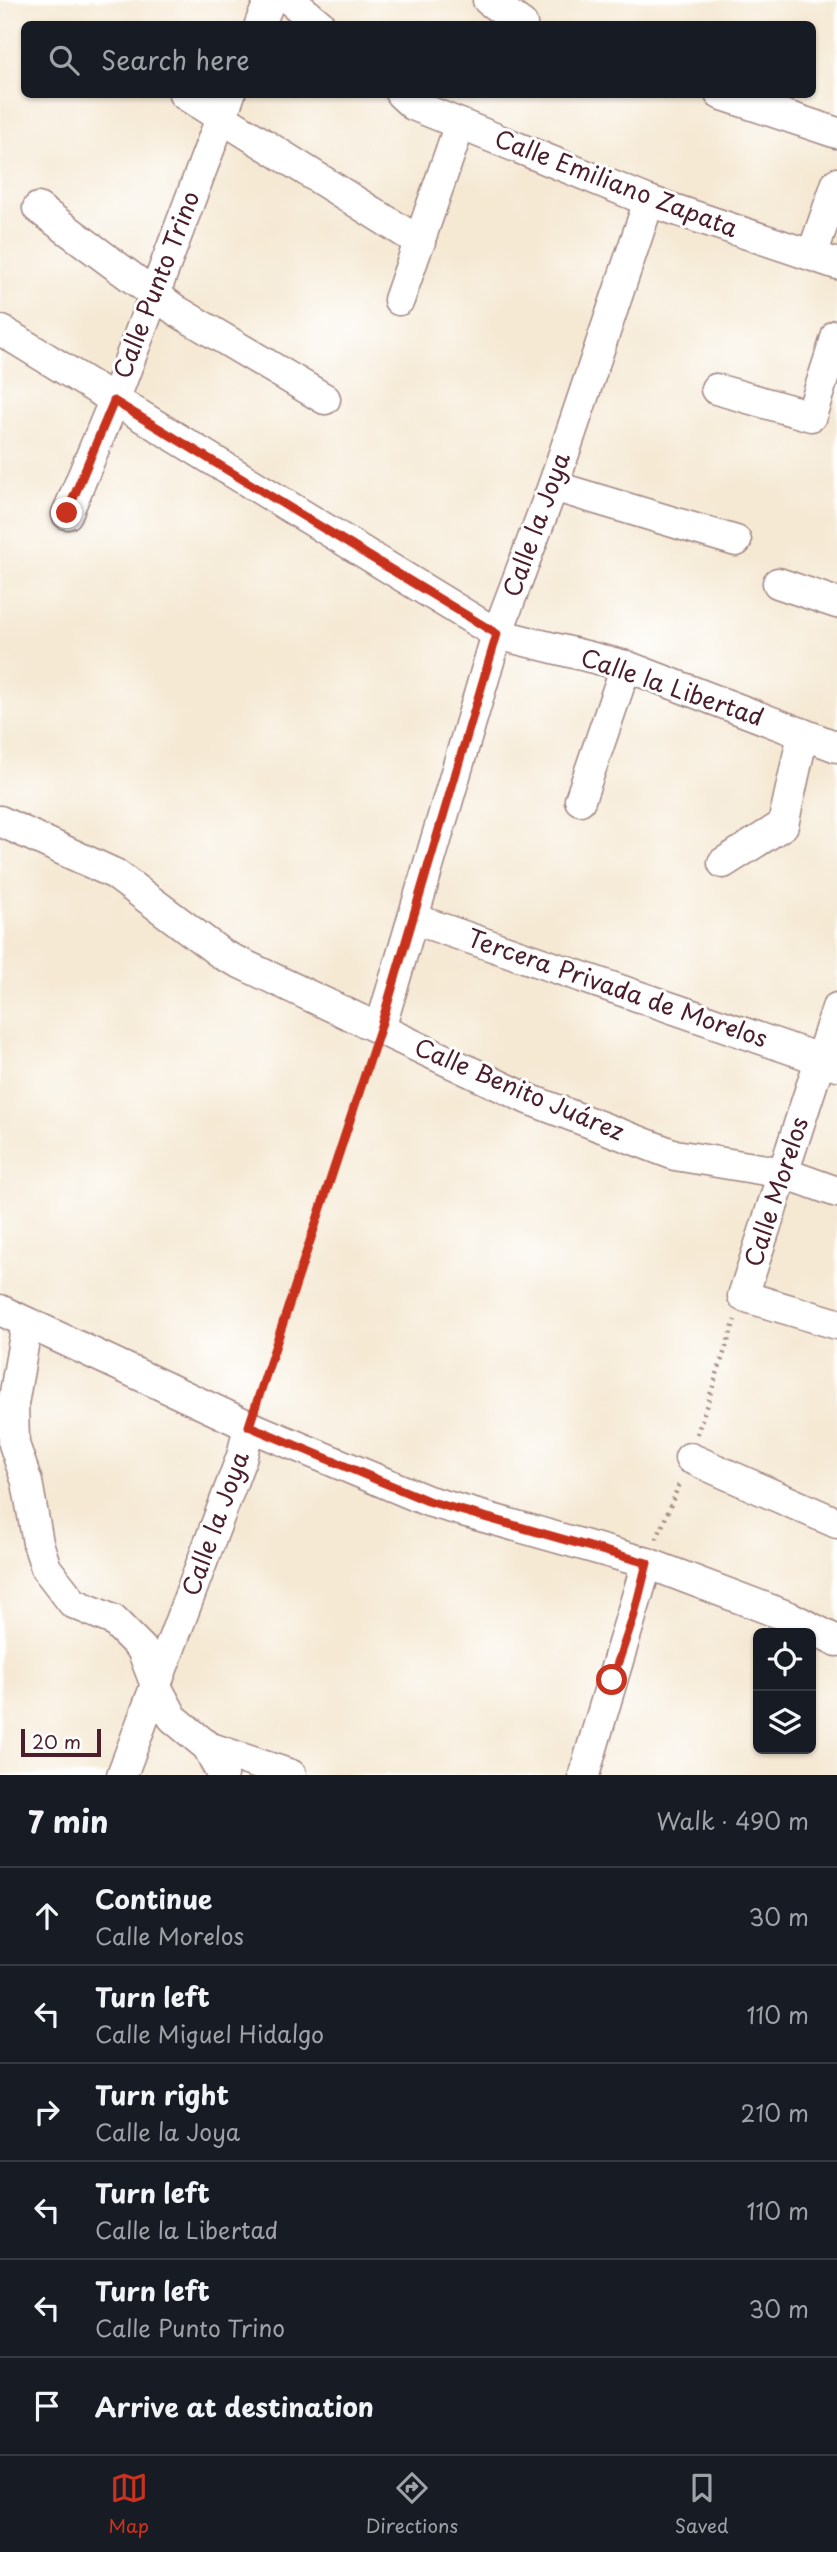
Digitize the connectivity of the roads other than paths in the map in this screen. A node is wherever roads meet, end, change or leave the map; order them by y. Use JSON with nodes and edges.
{"nodes":[{"id":1,"x":270,"y":0,"type":"edge"},
{"id":2,"x":290,"y":0,"type":"edge"},
{"id":3,"x":488,"y":0,"type":"edge"},
{"id":4,"x":261,"y":21,"type":"edge"},
{"id":5,"x":315,"y":21,"type":"edge"},
{"id":6,"x":518,"y":21,"type":"edge"},
{"id":7,"x":198,"y":98,"type":"edge"},
{"id":8,"x":405,"y":98,"type":"edge"},
{"id":9,"x":732,"y":98,"type":"edge"},
{"id":10,"x":225,"y":106,"type":"edge"},
{"id":11,"x":460,"y":124,"type":"junction"},
{"id":12,"x":837,"y":133,"type":"edge"},
{"id":13,"x":837,"y":183,"type":"edge"},
{"id":14,"x":649,"y":201,"type":"junction"},
{"id":15,"x":38,"y":208,"type":"dead end"},
{"id":16,"x":420,"y":242,"type":"junction"},
{"id":17,"x":825,"y":259,"type":"edge"},
{"id":18,"x":153,"y":294,"type":"junction"},
{"id":19,"x":399,"y":300,"type":"dead end"},
{"id":20,"x":2,"y":331,"type":"edge"},
{"id":21,"x":837,"y":335,"type":"edge"},
{"id":22,"x":716,"y":388,"type":"dead end"},
{"id":23,"x":325,"y":399,"type":"dead end"},
{"id":24,"x":114,"y":401,"type":"junction"},
{"id":25,"x":553,"y":486,"type":"junction"},
{"id":26,"x":67,"y":513,"type":"dead end"},
{"id":27,"x":736,"y":541,"type":"dead end"},
{"id":28,"x":778,"y":583,"type":"dead end"},
{"id":29,"x":837,"y":603,"type":"edge"},
{"id":30,"x":497,"y":634,"type":"junction"},
{"id":31,"x":626,"y":666,"type":"junction"},
{"id":32,"x":803,"y":734,"type":"junction"},
{"id":33,"x":837,"y":747,"type":"edge"},
{"id":34,"x":580,"y":800,"type":"dead end"},
{"id":35,"x":0,"y":821,"type":"edge"},
{"id":36,"x":723,"y":863,"type":"dead end"},
{"id":37,"x":414,"y":919,"type":"junction"},
{"id":38,"x":837,"y":1008,"type":"edge"},
{"id":39,"x":380,"y":1029,"type":"junction"},
{"id":40,"x":829,"y":1062,"type":"edge"},
{"id":41,"x":784,"y":1174,"type":"junction"},
{"id":42,"x":837,"y":1192,"type":"edge"},
{"id":43,"x":0,"y":1310,"type":"edge"},
{"id":44,"x":27,"y":1323,"type":"junction"},
{"id":45,"x":837,"y":1324,"type":"edge"},
{"id":46,"x":249,"y":1426,"type":"junction"},
{"id":47,"x":7,"y":1442,"type":"edge"},
{"id":48,"x":690,"y":1458,"type":"dead end"},
{"id":49,"x":837,"y":1523,"type":"edge"},
{"id":50,"x":647,"y":1563,"type":"junction"},
{"id":51,"x":837,"y":1641,"type":"edge"},
{"id":52,"x":157,"y":1688,"type":"junction"},
{"id":53,"x":208,"y":1747,"type":"junction"},
{"id":54,"x":122,"y":1775,"type":"edge"},
{"id":55,"x":222,"y":1775,"type":"edge"},
{"id":56,"x":291,"y":1775,"type":"edge"},
{"id":57,"x":584,"y":1775,"type":"edge"}],
"edges":[{"from":1,"to":4,"type":"street"},
{"from":2,"to":5,"type":"street"},
{"from":3,"to":6,"type":"street"},
{"from":7,"to":10,"type":"street"},
{"from":8,"to":11,"type":"street","name":"Calle Emiliano Zapata"},
{"from":9,"to":12,"type":"street"},
{"from":10,"to":16,"type":"street"},
{"from":10,"to":18,"type":"street","name":"Calle Punto Trino"},
{"from":11,"to":14,"type":"street","name":"Calle Emiliano Zapata"},
{"from":11,"to":16,"type":"street"},
{"from":13,"to":17,"type":"street"},
{"from":14,"to":17,"type":"street","name":"Calle Emiliano Zapata"},
{"from":14,"to":25,"type":"street","name":"Calle la Joya"},
{"from":15,"to":18,"type":"street"},
{"from":16,"to":19,"type":"street"},
{"from":18,"to":23,"type":"street"},
{"from":18,"to":24,"type":"street","name":"Calle Punto Trino"},
{"from":20,"to":24,"type":"street","name":"Calle la Libertad"},
{"from":21,"to":22,"type":"street"},
{"from":24,"to":26,"type":"street","name":"Calle Punto Trino"},
{"from":24,"to":30,"type":"street","name":"Calle la Libertad"},
{"from":25,"to":27,"type":"street"},
{"from":25,"to":30,"type":"street","name":"Calle la Joya"},
{"from":28,"to":29,"type":"street"},
{"from":30,"to":31,"type":"street","name":"Calle la Libertad"},
{"from":30,"to":37,"type":"street","name":"Calle la Joya"},
{"from":31,"to":32,"type":"street","name":"Calle la Libertad"},
{"from":31,"to":34,"type":"street"},
{"from":32,"to":33,"type":"street","name":"Calle la Libertad"},
{"from":32,"to":36,"type":"street"},
{"from":35,"to":39,"type":"street","name":"Calle Benito Juárez"},
{"from":37,"to":39,"type":"street","name":"Calle la Joya"},
{"from":37,"to":40,"type":"street","name":"Tercera Privada de Morelos"},
{"from":38,"to":40,"type":"street","name":"Calle Morelos"},
{"from":39,"to":41,"type":"street","name":"Calle Benito Juárez"},
{"from":40,"to":41,"type":"street","name":"Calle Morelos"},
{"from":41,"to":42,"type":"street","name":"Calle Benito Juárez"},
{"from":41,"to":45,"type":"street","name":"Calle Morelos"},
{"from":43,"to":44,"type":"street"},
{"from":44,"to":46,"type":"street"},
{"from":44,"to":47,"type":"street"},
{"from":46,"to":50,"type":"street"},
{"from":46,"to":52,"type":"street","name":"Calle la Joya"},
{"from":47,"to":52,"type":"street"},
{"from":48,"to":49,"type":"street"},
{"from":50,"to":51,"type":"street"},
{"from":50,"to":57,"type":"street"},
{"from":52,"to":53,"type":"street"},
{"from":52,"to":54,"type":"street","name":"Calle la Joya"},
{"from":53,"to":55,"type":"street"},
{"from":53,"to":56,"type":"street"}]}
